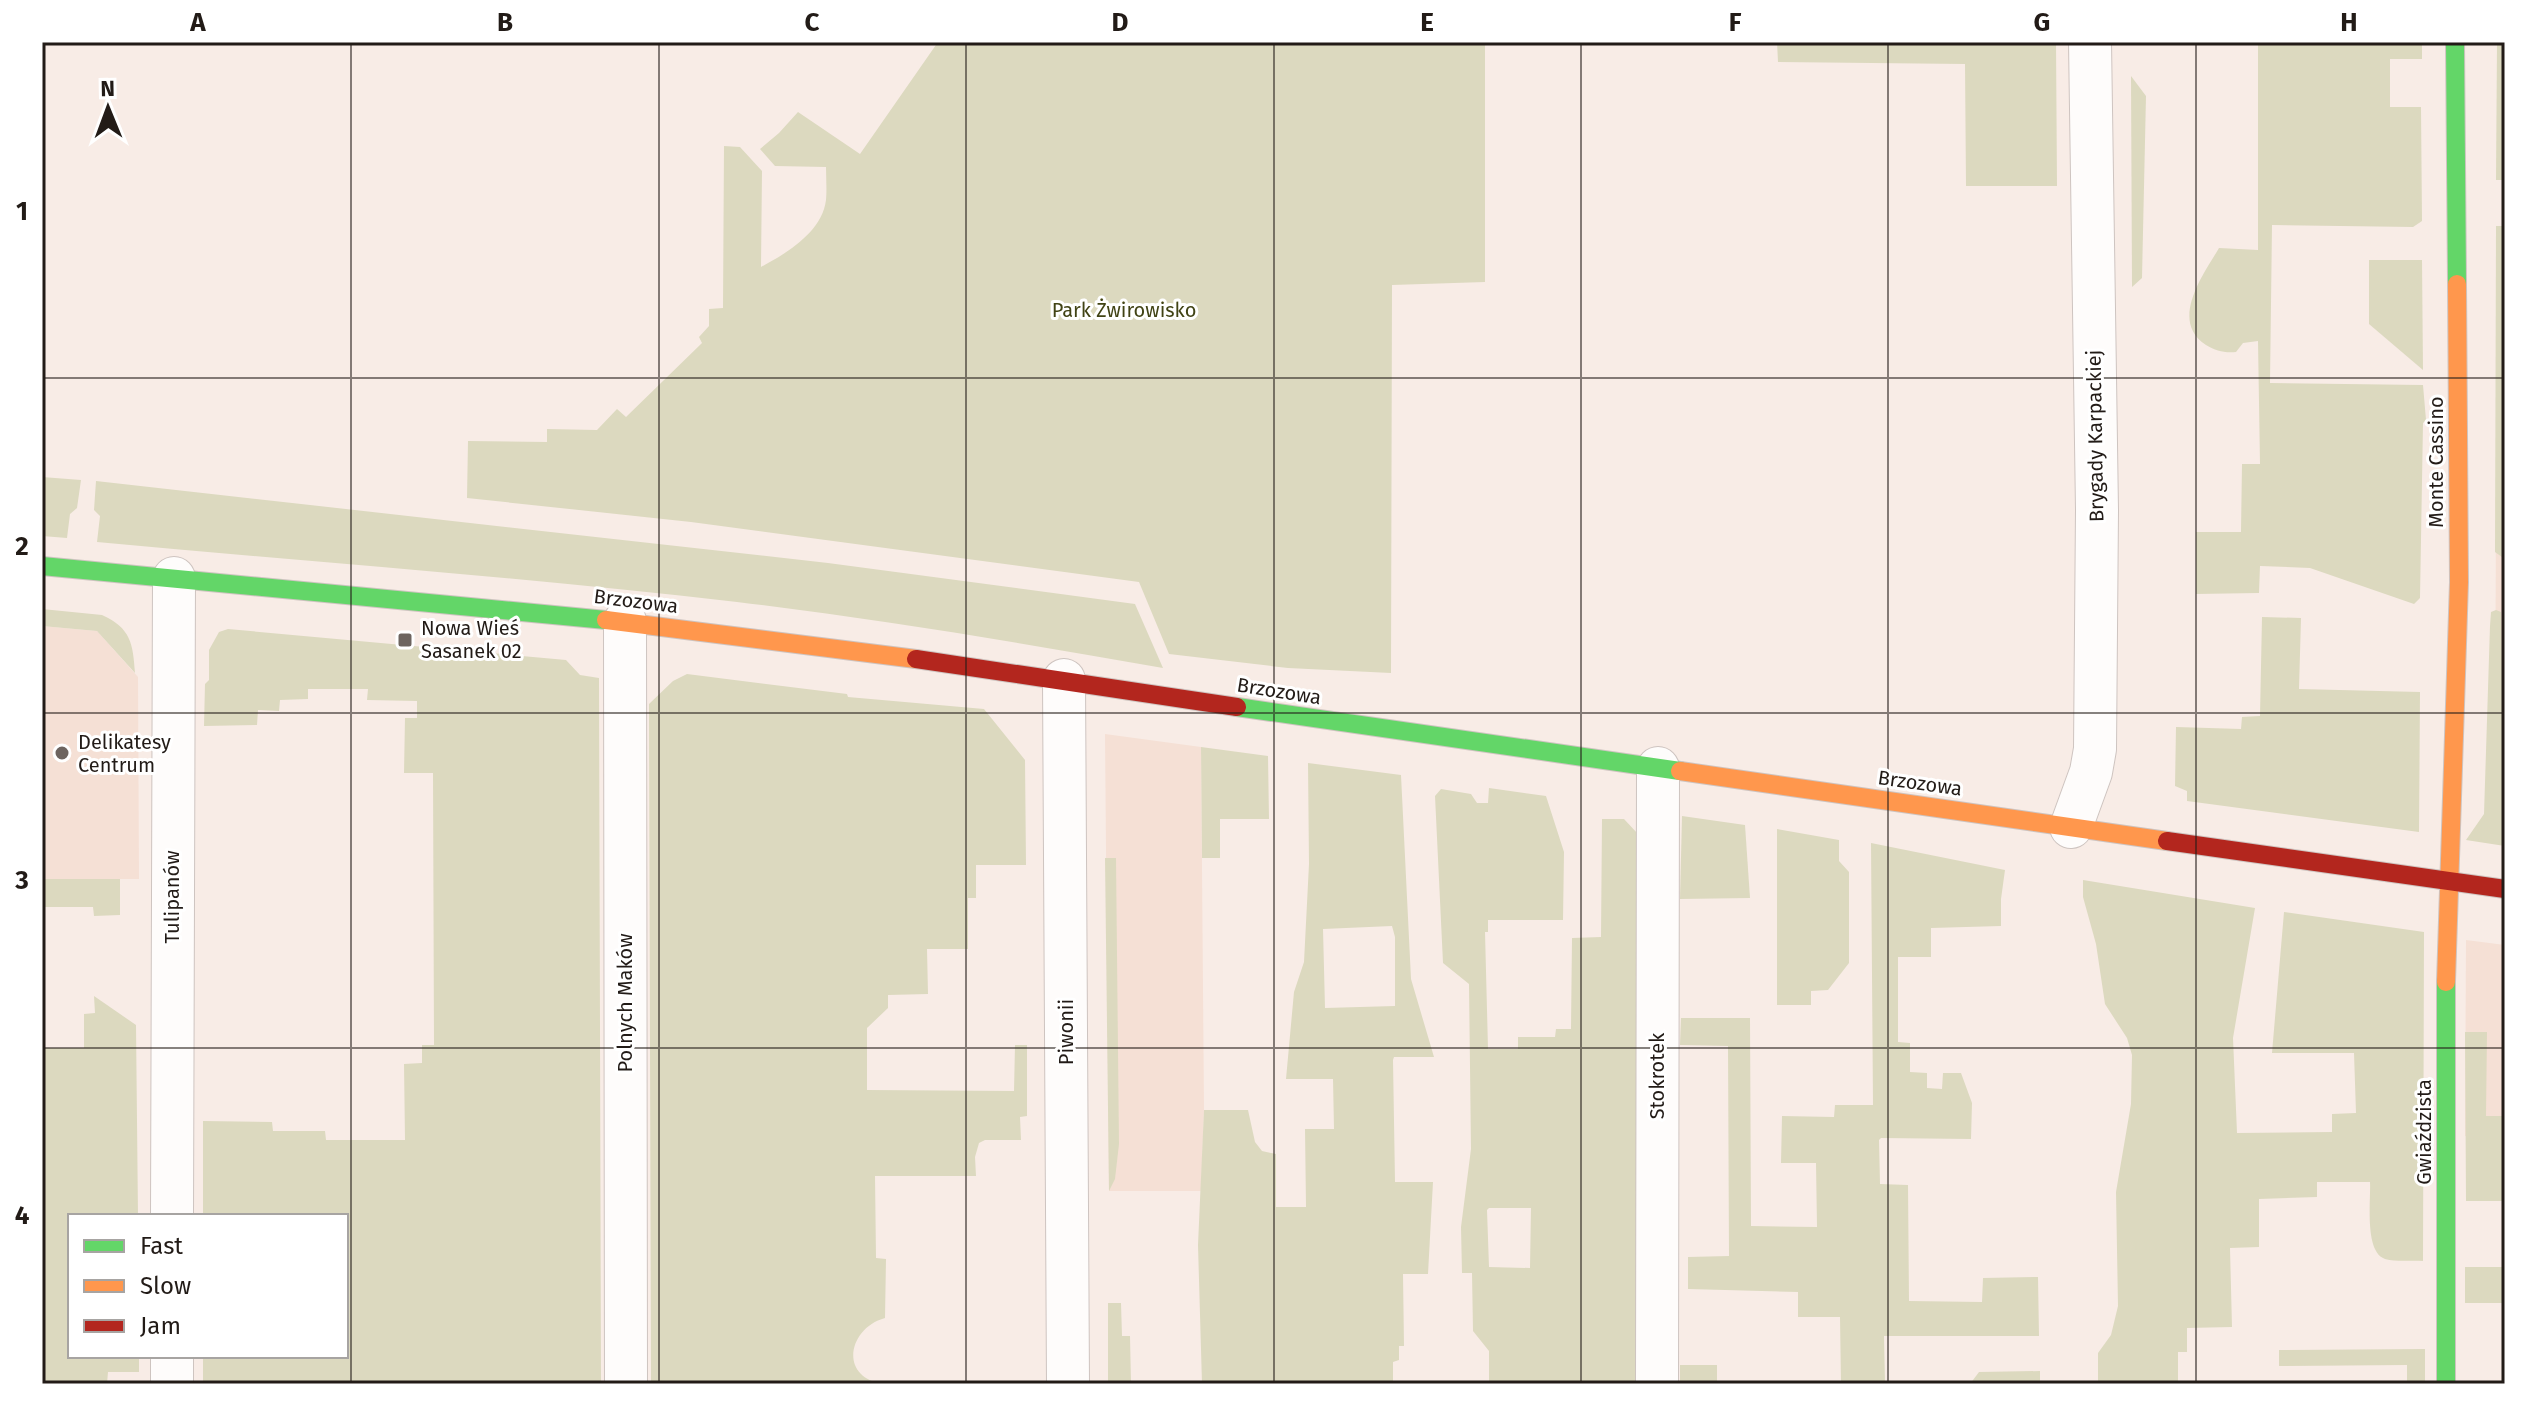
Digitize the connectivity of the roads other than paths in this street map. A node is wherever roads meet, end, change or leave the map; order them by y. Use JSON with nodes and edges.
{"nodes":[{"id":1,"x":2090,"y":42,"type":"edge"},
{"id":2,"x":2455,"y":42,"type":"edge"},
{"id":3,"x":42,"y":566,"type":"edge"},
{"id":4,"x":174,"y":578,"type":"junction"},
{"id":5,"x":625,"y":621,"type":"junction"},
{"id":6,"x":1064,"y":680,"type":"junction"},
{"id":7,"x":1658,"y":768,"type":"junction"},
{"id":8,"x":2071,"y":827,"type":"junction"},
{"id":9,"x":2448,"y":881,"type":"junction"},
{"id":10,"x":2505,"y":889,"type":"edge"},
{"id":11,"x":172,"y":1214,"type":"edge"},
{"id":12,"x":172,"y":1358,"type":"edge"},
{"id":13,"x":172,"y":1384,"type":"edge"},
{"id":14,"x":626,"y":1384,"type":"edge"},
{"id":15,"x":1068,"y":1384,"type":"edge"},
{"id":16,"x":1657,"y":1384,"type":"edge"},
{"id":17,"x":2446,"y":1384,"type":"edge"}],
"edges":[{"from":1,"to":8,"type":"street","name":"Brygady Karpackiej"},
{"from":2,"to":9,"type":"street","name":"Monte Cassino"},
{"from":3,"to":4,"type":"street","name":"Brzozowa"},
{"from":4,"to":5,"type":"street","name":"Brzozowa"},
{"from":4,"to":11,"type":"street","name":"Tulipanów"},
{"from":5,"to":6,"type":"street","name":"Brzozowa"},
{"from":5,"to":14,"type":"street","name":"Polnych Maków"},
{"from":6,"to":7,"type":"street","name":"Brzozowa"},
{"from":6,"to":15,"type":"street","name":"Piwonii"},
{"from":7,"to":8,"type":"street","name":"Brzozowa"},
{"from":7,"to":16,"type":"street","name":"Stokrotek"},
{"from":8,"to":9,"type":"street","name":"Brzozowa"},
{"from":9,"to":10,"type":"street","name":"Brzozowa"},
{"from":9,"to":17,"type":"street","name":"Gwiaździsta"},
{"from":12,"to":13,"type":"street"}]}
